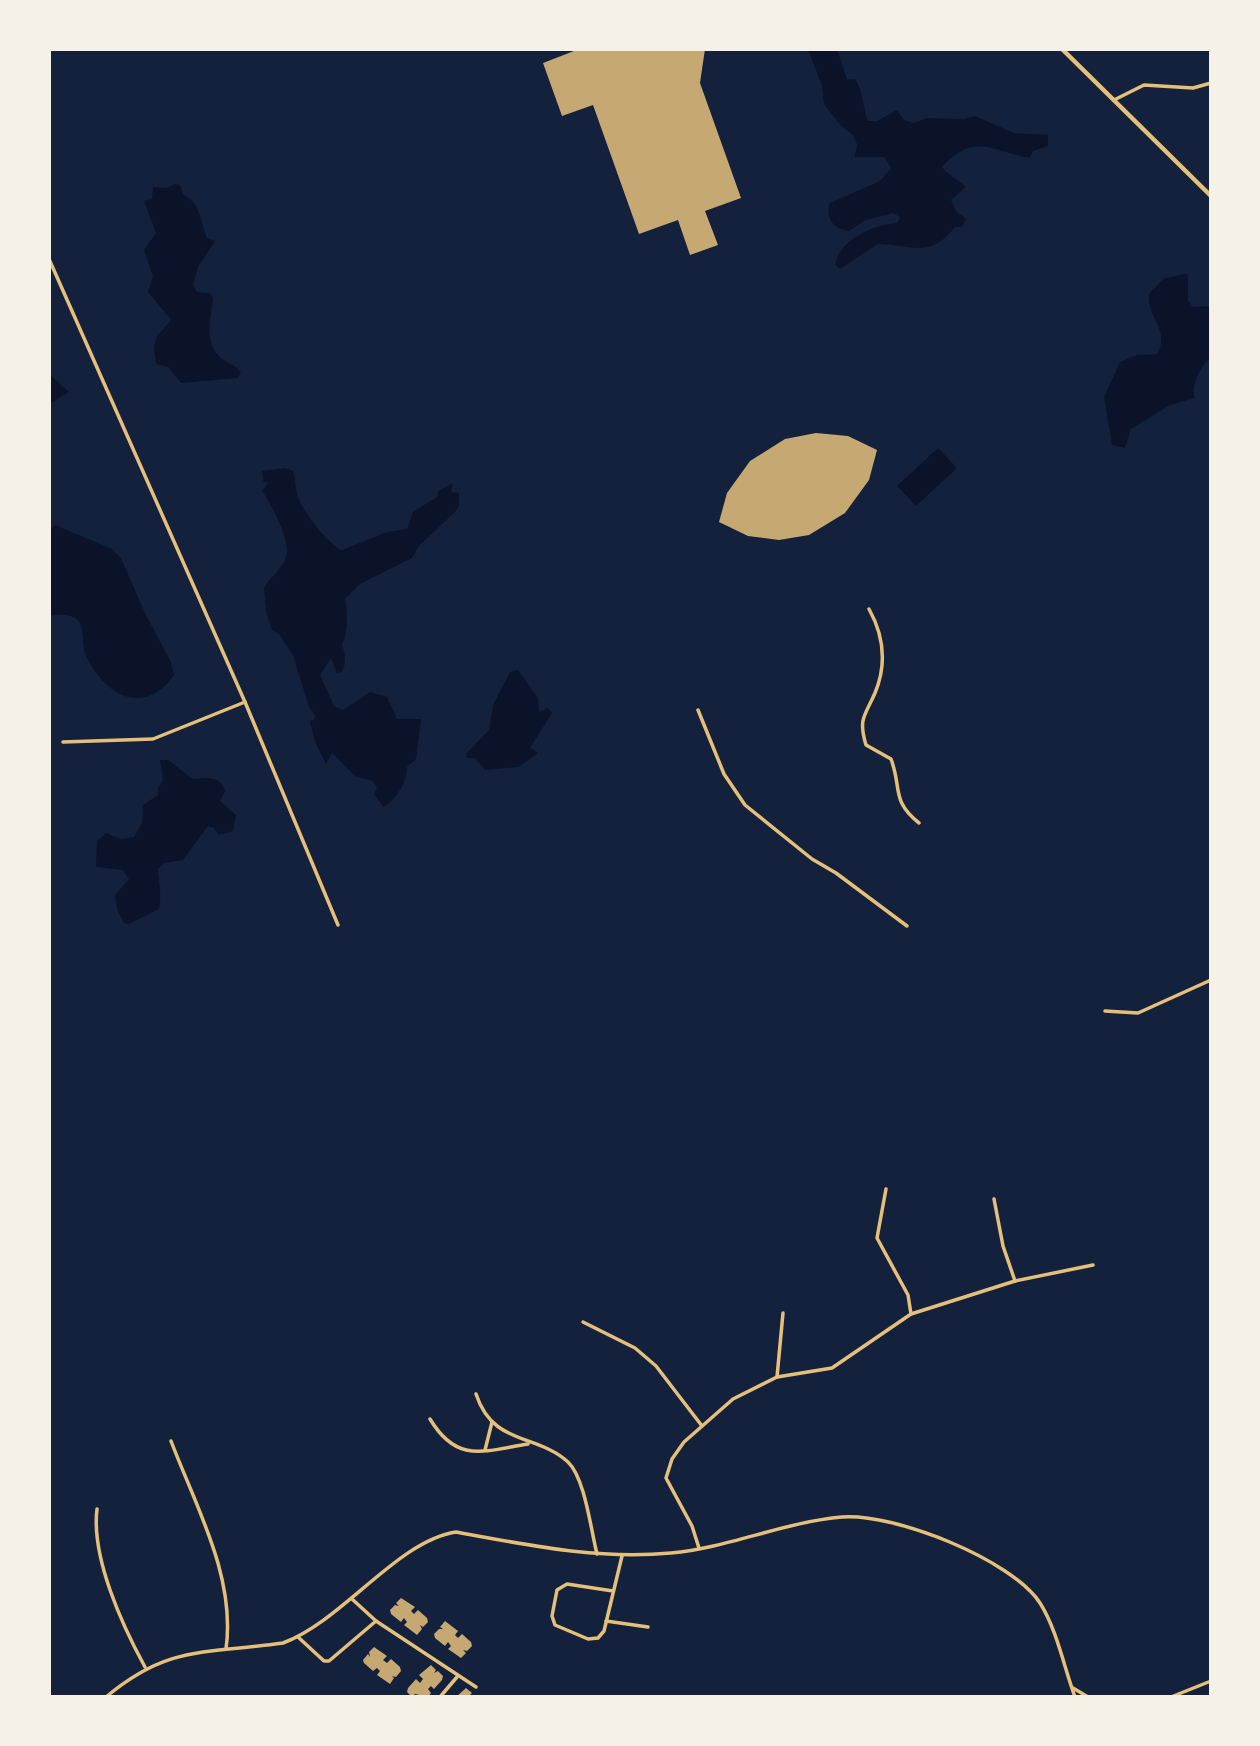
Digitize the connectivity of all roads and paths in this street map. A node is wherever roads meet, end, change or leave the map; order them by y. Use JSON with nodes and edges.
{"nodes":[{"id":1,"x":1062,"y":49,"type":"edge"},
{"id":2,"x":1211,"y":83,"type":"edge"},
{"id":3,"x":1112,"y":101,"type":"junction"},
{"id":4,"x":1211,"y":196,"type":"edge"},
{"id":5,"x":49,"y":259,"type":"edge"},
{"id":6,"x":869,"y":608,"type":"dead end"},
{"id":7,"x":245,"y":702,"type":"junction"},
{"id":8,"x":698,"y":710,"type":"dead end"},
{"id":9,"x":63,"y":742,"type":"dead end"},
{"id":10,"x":919,"y":823,"type":"dead end"},
{"id":11,"x":338,"y":925,"type":"dead end"},
{"id":12,"x":907,"y":926,"type":"dead end"},
{"id":13,"x":1211,"y":981,"type":"edge"},
{"id":14,"x":1105,"y":1011,"type":"dead end"},
{"id":15,"x":886,"y":1188,"type":"dead end"},
{"id":16,"x":994,"y":1199,"type":"dead end"},
{"id":17,"x":1093,"y":1265,"type":"dead end"},
{"id":18,"x":1015,"y":1281,"type":"junction"},
{"id":19,"x":783,"y":1313,"type":"dead end"},
{"id":20,"x":911,"y":1314,"type":"junction"},
{"id":21,"x":583,"y":1321,"type":"dead end"},
{"id":22,"x":777,"y":1377,"type":"junction"},
{"id":23,"x":476,"y":1394,"type":"dead end"},
{"id":24,"x":430,"y":1419,"type":"dead end"},
{"id":25,"x":492,"y":1422,"type":"junction"},
{"id":26,"x":702,"y":1426,"type":"junction"},
{"id":27,"x":171,"y":1441,"type":"dead end"},
{"id":28,"x":530,"y":1443,"type":"junction"},
{"id":29,"x":485,"y":1451,"type":"junction"},
{"id":30,"x":97,"y":1510,"type":"dead end"},
{"id":31,"x":699,"y":1548,"type":"junction"},
{"id":32,"x":597,"y":1554,"type":"junction"},
{"id":33,"x":622,"y":1556,"type":"junction"},
{"id":34,"x":613,"y":1591,"type":"junction"},
{"id":35,"x":352,"y":1599,"type":"junction"},
{"id":36,"x":376,"y":1621,"type":"junction"},
{"id":37,"x":606,"y":1621,"type":"junction"},
{"id":38,"x":648,"y":1627,"type":"dead end"},
{"id":39,"x":298,"y":1637,"type":"junction"},
{"id":40,"x":226,"y":1649,"type":"junction"},
{"id":41,"x":145,"y":1667,"type":"junction"},
{"id":42,"x":457,"y":1677,"type":"junction"},
{"id":43,"x":1211,"y":1681,"type":"edge"},
{"id":44,"x":476,"y":1687,"type":"dead end"},
{"id":45,"x":1072,"y":1687,"type":"junction"},
{"id":46,"x":106,"y":1697,"type":"edge"},
{"id":47,"x":440,"y":1697,"type":"edge"},
{"id":48,"x":1075,"y":1697,"type":"edge"},
{"id":49,"x":1087,"y":1697,"type":"edge"},
{"id":50,"x":1171,"y":1697,"type":"edge"}],
"edges":[{"from":1,"to":3,"type":"street"},
{"from":2,"to":3,"type":"street"},
{"from":3,"to":4,"type":"street"},
{"from":5,"to":7,"type":"street"},
{"from":6,"to":10,"type":"street"},
{"from":7,"to":9,"type":"street"},
{"from":7,"to":11,"type":"street"},
{"from":8,"to":12,"type":"street"},
{"from":13,"to":14,"type":"street"},
{"from":15,"to":20,"type":"street"},
{"from":16,"to":18,"type":"street"},
{"from":17,"to":18,"type":"street"},
{"from":18,"to":20,"type":"street"},
{"from":19,"to":22,"type":"street"},
{"from":20,"to":22,"type":"street"},
{"from":21,"to":26,"type":"street"},
{"from":22,"to":26,"type":"street"},
{"from":23,"to":25,"type":"street"},
{"from":24,"to":29,"type":"street"},
{"from":25,"to":28,"type":"street"},
{"from":25,"to":29,"type":"street"},
{"from":26,"to":31,"type":"street"},
{"from":27,"to":40,"type":"street"},
{"from":28,"to":29,"type":"street"},
{"from":28,"to":32,"type":"street"},
{"from":30,"to":41,"type":"street"},
{"from":31,"to":33,"type":"street"},
{"from":31,"to":45,"type":"street"},
{"from":32,"to":33,"type":"street"},
{"from":32,"to":35,"type":"street"},
{"from":33,"to":34,"type":"street"},
{"from":34,"to":37,"type":"street"},
{"from":34,"to":37,"type":"street"},
{"from":35,"to":36,"type":"street"},
{"from":35,"to":39,"type":"street"},
{"from":36,"to":39,"type":"street"},
{"from":36,"to":42,"type":"street"},
{"from":37,"to":38,"type":"street"},
{"from":39,"to":40,"type":"street"},
{"from":40,"to":41,"type":"street"},
{"from":41,"to":46,"type":"street"},
{"from":42,"to":44,"type":"street"},
{"from":42,"to":47,"type":"street"},
{"from":43,"to":50,"type":"street"},
{"from":45,"to":48,"type":"street"},
{"from":45,"to":49,"type":"street"}]}
